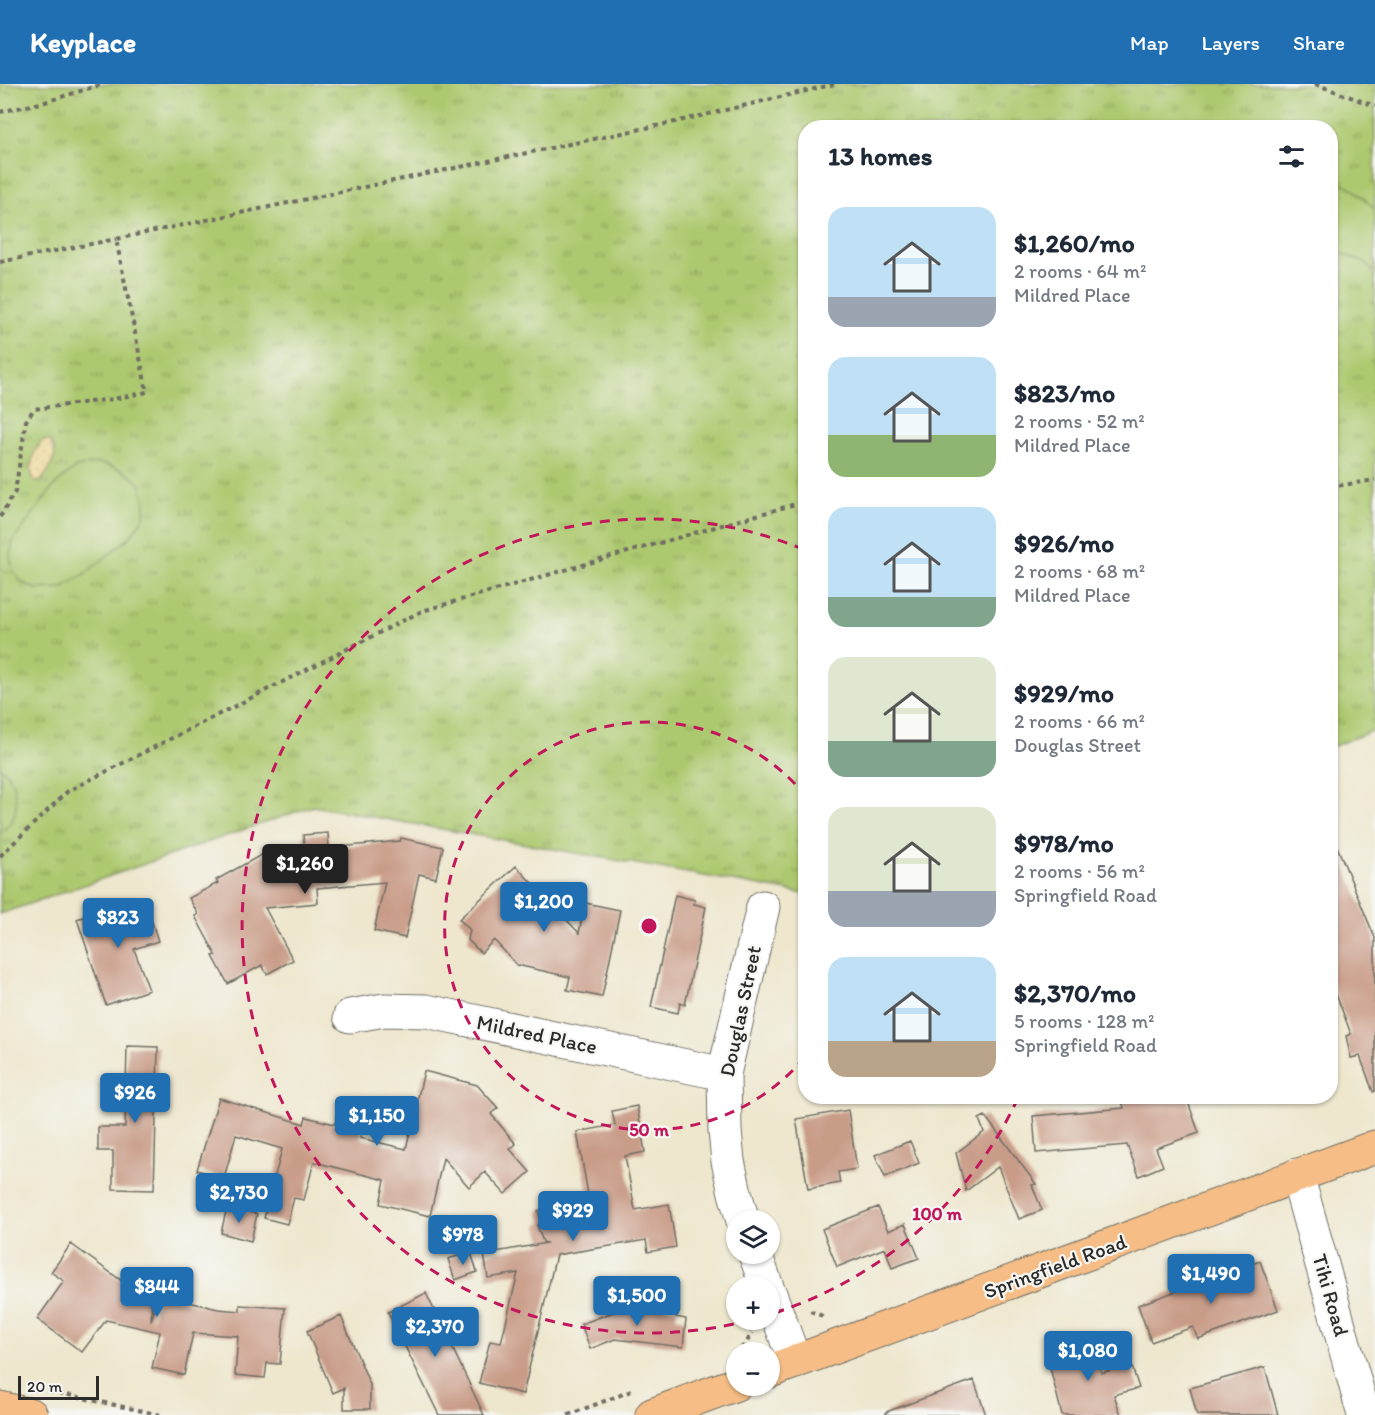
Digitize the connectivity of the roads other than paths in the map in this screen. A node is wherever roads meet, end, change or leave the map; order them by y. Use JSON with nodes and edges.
{"nodes":[{"id":1,"x":763,"y":907,"type":"dead end"},
{"id":2,"x":350,"y":1016,"type":"dead end"},
{"id":3,"x":724,"y":1074,"type":"junction"},
{"id":4,"x":1375,"y":1147,"type":"edge"},
{"id":5,"x":1297,"y":1176,"type":"junction"},
{"id":6,"x":740,"y":1210,"type":"edge"},
{"id":7,"x":776,"y":1330,"type":"edge"},
{"id":8,"x":782,"y":1367,"type":"edge"},
{"id":9,"x":726,"y":1388,"type":"edge"},
{"id":10,"x":652,"y":1415,"type":"edge"},
{"id":11,"x":1364,"y":1415,"type":"edge"}],
"edges":[{"from":1,"to":3,"type":"street","name":"Douglas Street"},
{"from":2,"to":3,"type":"street","name":"Mildred Place"},
{"from":3,"to":6,"type":"street","name":"Douglas Street"},
{"from":4,"to":5,"type":"main road","name":"Springfield Road"},
{"from":5,"to":8,"type":"main road","name":"Springfield Road"},
{"from":5,"to":11,"type":"street","name":"Tihi Road"},
{"from":7,"to":8,"type":"street"},
{"from":9,"to":10,"type":"main road"}]}
